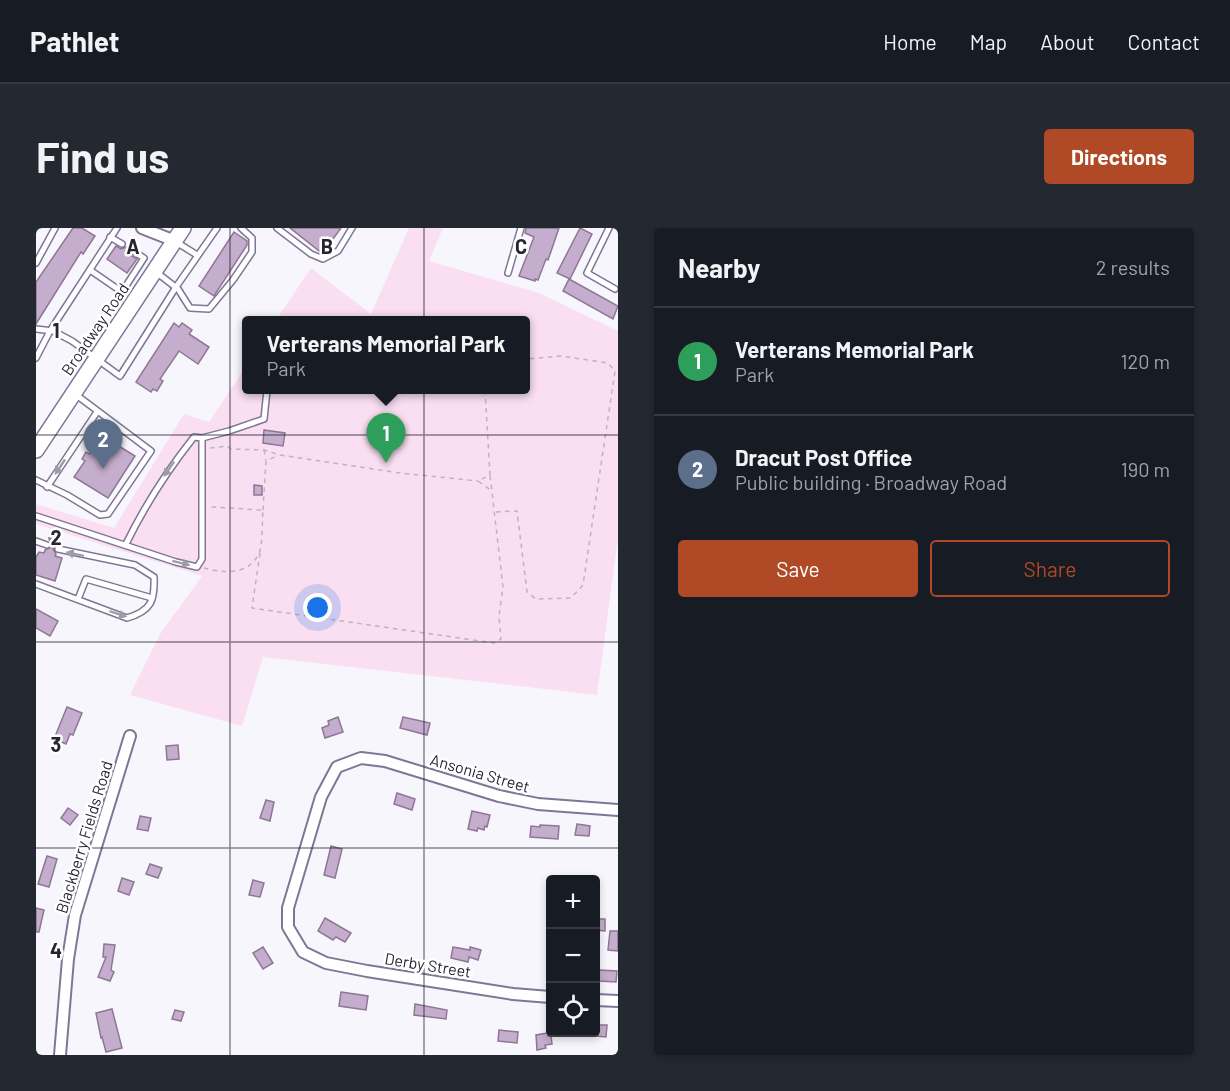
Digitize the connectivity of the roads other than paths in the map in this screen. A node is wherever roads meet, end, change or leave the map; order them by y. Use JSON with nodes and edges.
{"nodes":[{"id":1,"x":55,"y":228,"type":"edge"},
{"id":2,"x":117,"y":228,"type":"edge"},
{"id":3,"x":142,"y":228,"type":"edge"},
{"id":4,"x":217,"y":228,"type":"edge"},
{"id":5,"x":241,"y":228,"type":"edge"},
{"id":6,"x":277,"y":228,"type":"edge"},
{"id":7,"x":352,"y":228,"type":"edge"},
{"id":8,"x":521,"y":228,"type":"edge"},
{"id":9,"x":609,"y":228,"type":"edge"},
{"id":10,"x":179,"y":235,"type":"edge"},
{"id":11,"x":110,"y":237,"type":"junction"},
{"id":12,"x":122,"y":244,"type":"dead end"},
{"id":13,"x":130,"y":249,"type":"dead end"},
{"id":14,"x":197,"y":255,"type":"junction"},
{"id":15,"x":36,"y":263,"type":"edge"},
{"id":16,"x":90,"y":270,"type":"junction"},
{"id":17,"x":155,"y":271,"type":"junction"},
{"id":18,"x":508,"y":273,"type":"dead end"},
{"id":19,"x":176,"y":287,"type":"junction"},
{"id":20,"x":615,"y":289,"type":"dead end"},
{"id":21,"x":36,"y":329,"type":"edge"},
{"id":22,"x":51,"y":331,"type":"junction"},
{"id":23,"x":36,"y":358,"type":"edge"},
{"id":24,"x":97,"y":359,"type":"junction"},
{"id":25,"x":74,"y":393,"type":"junction"},
{"id":26,"x":267,"y":394,"type":"edge"},
{"id":27,"x":97,"y":412,"type":"junction"},
{"id":28,"x":202,"y":438,"type":"junction"},
{"id":29,"x":39,"y":439,"type":"edge"},
{"id":30,"x":36,"y":480,"type":"edge"},
{"id":31,"x":47,"y":487,"type":"junction"},
{"id":32,"x":36,"y":516,"type":"edge"},
{"id":33,"x":36,"y":542,"type":"edge"},
{"id":34,"x":126,"y":544,"type":"junction"},
{"id":35,"x":47,"y":545,"type":"dead end"},
{"id":36,"x":58,"y":549,"type":"dead end"},
{"id":37,"x":36,"y":584,"type":"edge"},
{"id":38,"x":152,"y":598,"type":"junction"},
{"id":39,"x":78,"y":599,"type":"junction"},
{"id":40,"x":130,"y":736,"type":"dead end"},
{"id":41,"x":618,"y":810,"type":"edge"},
{"id":42,"x":303,"y":952,"type":"joint"},
{"id":43,"x":546,"y":997,"type":"edge"},
{"id":44,"x":600,"y":1000,"type":"edge"},
{"id":45,"x":618,"y":1001,"type":"edge"},
{"id":46,"x":60,"y":1055,"type":"edge"}],
"edges":[{"from":1,"to":15,"type":"lane"},
{"from":2,"to":11,"type":"lane"},
{"from":3,"to":10,"type":"street"},
{"from":4,"to":14,"type":"lane"},
{"from":5,"to":19,"type":"lane"},
{"from":6,"to":7,"type":"lane"},
{"from":8,"to":18,"type":"lane"},
{"from":9,"to":20,"type":"lane"},
{"from":10,"to":14,"type":"lane"},
{"from":10,"to":17,"type":"main road","name":"Broadway Road"},
{"from":11,"to":12,"type":"lane"},
{"from":11,"to":16,"type":"lane"},
{"from":13,"to":16,"type":"lane"},
{"from":14,"to":19,"type":"lane"},
{"from":16,"to":22,"type":"lane"},
{"from":17,"to":19,"type":"lane"},
{"from":17,"to":24,"type":"main road","name":"Broadway Road"},
{"from":19,"to":24,"type":"lane"},
{"from":21,"to":22,"type":"lane"},
{"from":22,"to":23,"type":"lane"},
{"from":22,"to":24,"type":"lane"},
{"from":24,"to":25,"type":"main road","name":"Broadway Road"},
{"from":25,"to":27,"type":"lane"},
{"from":25,"to":29,"type":"main road","name":"Broadway Road"},
{"from":26,"to":28,"type":"lane"},
{"from":27,"to":31,"type":"lane","one_way":true},
{"from":27,"to":31,"type":"lane"},
{"from":28,"to":34,"type":"lane","one_way":true},
{"from":34,"to":28,"type":"lane","one_way":true},
{"from":30,"to":31,"type":"lane"},
{"from":32,"to":34,"type":"lane"},
{"from":33,"to":35,"type":"lane"},
{"from":38,"to":36,"type":"lane","one_way":true},
{"from":37,"to":39,"type":"lane"},
{"from":39,"to":38,"type":"lane","one_way":true},
{"from":38,"to":39,"type":"lane"},
{"from":40,"to":46,"type":"street","name":"Blackberry Fields Road"},
{"from":41,"to":42,"type":"street","name":"Ansonia Street"},
{"from":42,"to":43,"type":"street","name":"Derby Street"},
{"from":44,"to":45,"type":"street"}]}
